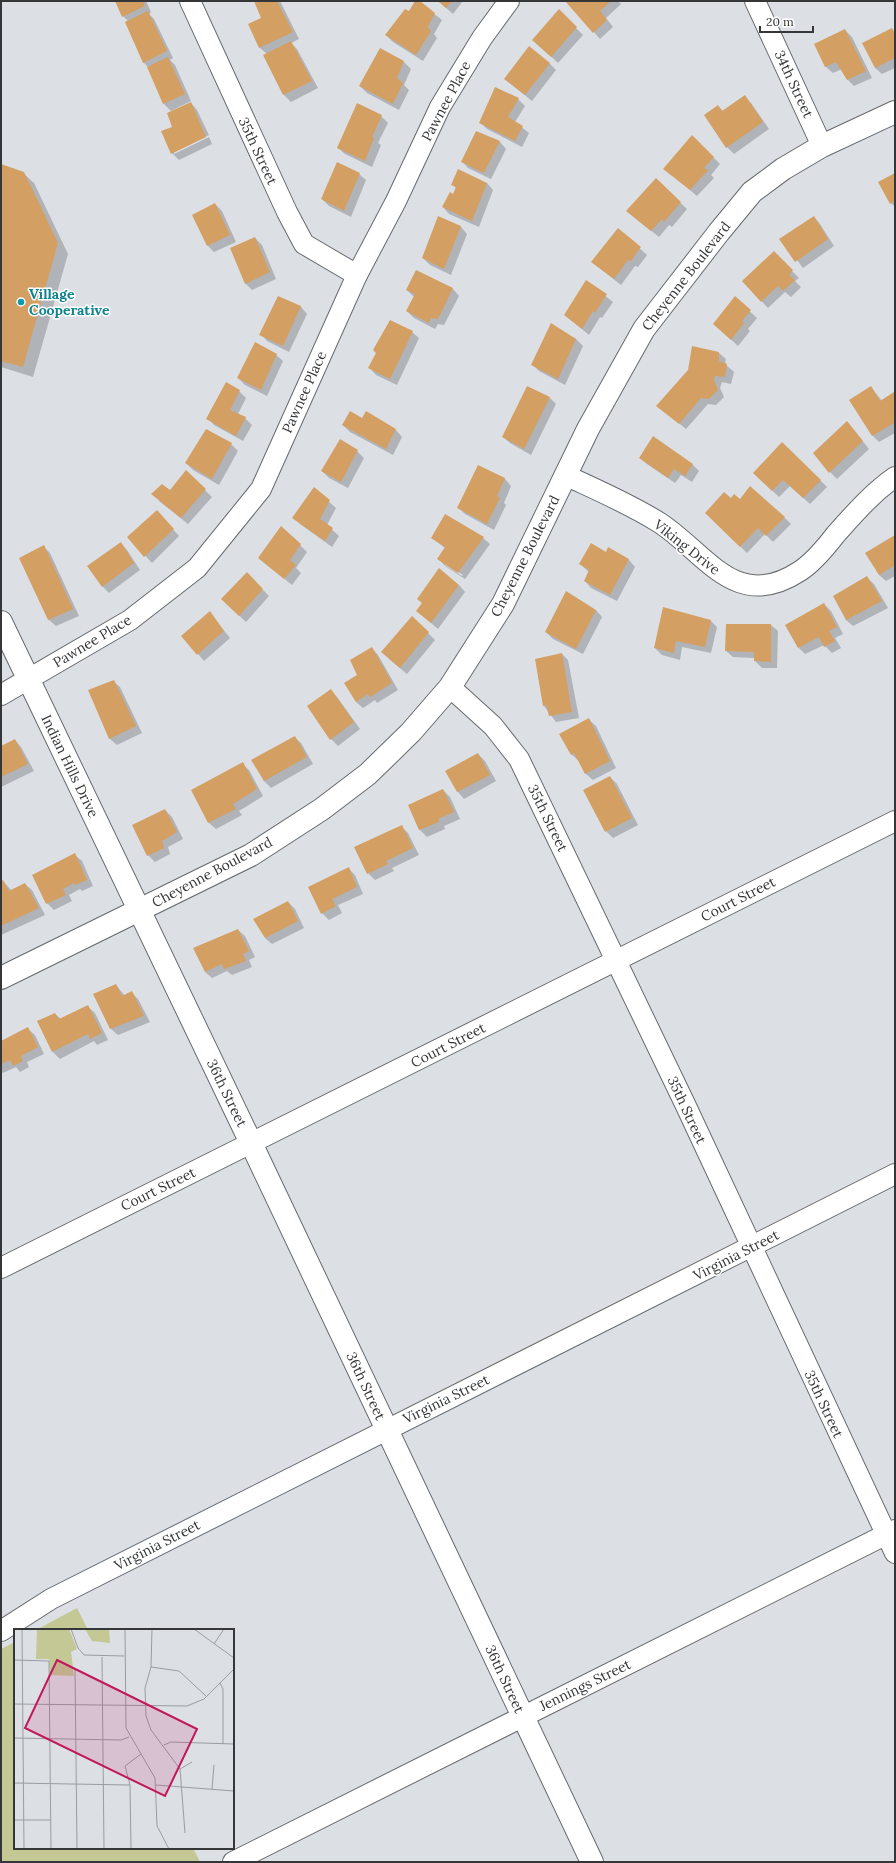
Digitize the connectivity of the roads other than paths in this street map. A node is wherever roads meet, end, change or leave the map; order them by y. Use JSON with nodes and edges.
{"nodes":[{"id":1,"x":190,"y":1,"type":"edge"},
{"id":2,"x":509,"y":1,"type":"edge"},
{"id":3,"x":755,"y":1,"type":"edge"},
{"id":4,"x":895,"y":112,"type":"edge"},
{"id":5,"x":822,"y":146,"type":"junction"},
{"id":6,"x":357,"y":275,"type":"junction"},
{"id":7,"x":565,"y":476,"type":"junction"},
{"id":8,"x":895,"y":477,"type":"edge"},
{"id":9,"x":1,"y":622,"type":"edge"},
{"id":10,"x":28,"y":680,"type":"junction"},
{"id":11,"x":450,"y":687,"type":"junction"},
{"id":12,"x":1,"y":695,"type":"edge"},
{"id":13,"x":895,"y":821,"type":"edge"},
{"id":14,"x":140,"y":910,"type":"junction"},
{"id":15,"x":616,"y":960,"type":"junction"},
{"id":16,"x":1,"y":978,"type":"edge"},
{"id":17,"x":251,"y":1143,"type":"junction"},
{"id":18,"x":895,"y":1174,"type":"edge"},
{"id":19,"x":752,"y":1247,"type":"junction"},
{"id":20,"x":1,"y":1268,"type":"edge"},
{"id":21,"x":387,"y":1429,"type":"junction"},
{"id":22,"x":891,"y":1532,"type":"edge"},
{"id":23,"x":895,"y":1553,"type":"edge"},
{"id":24,"x":1,"y":1631,"type":"edge"},
{"id":25,"x":522,"y":1716,"type":"junction"},
{"id":26,"x":233,"y":1862,"type":"edge"},
{"id":27,"x":592,"y":1862,"type":"edge"}],
"edges":[{"from":1,"to":6,"type":"street","name":"35th Street"},
{"from":2,"to":6,"type":"street","name":"Pawnee Place"},
{"from":3,"to":5,"type":"street","name":"34th Street"},
{"from":4,"to":5,"type":"main road","name":"Cheyenne Boulevard"},
{"from":5,"to":7,"type":"main road","name":"Cheyenne Boulevard"},
{"from":6,"to":10,"type":"street","name":"Pawnee Place"},
{"from":7,"to":8,"type":"street","name":"Viking Drive"},
{"from":7,"to":11,"type":"main road","name":"Cheyenne Boulevard"},
{"from":9,"to":10,"type":"main road","name":"Indian Hills Drive"},
{"from":10,"to":12,"type":"street","name":"Pawnee Place"},
{"from":10,"to":14,"type":"main road","name":"Indian Hills Drive"},
{"from":11,"to":14,"type":"main road","name":"Cheyenne Boulevard"},
{"from":11,"to":15,"type":"street","name":"35th Street"},
{"from":13,"to":15,"type":"street","name":"Court Street"},
{"from":14,"to":16,"type":"main road","name":"Cheyenne Boulevard"},
{"from":14,"to":17,"type":"main road","name":"36th Street"},
{"from":15,"to":17,"type":"street","name":"Court Street"},
{"from":15,"to":19,"type":"street","name":"35th Street"},
{"from":17,"to":20,"type":"street","name":"Court Street"},
{"from":17,"to":21,"type":"main road","name":"36th Street"},
{"from":18,"to":19,"type":"street","name":"Virginia Street"},
{"from":19,"to":21,"type":"street","name":"Virginia Street"},
{"from":19,"to":22,"type":"street","name":"35th Street"},
{"from":21,"to":24,"type":"street","name":"Virginia Street"},
{"from":21,"to":25,"type":"main road","name":"36th Street"},
{"from":22,"to":23,"type":"street","name":"35th Street"},
{"from":22,"to":25,"type":"street","name":"Jennings Street"},
{"from":25,"to":26,"type":"street","name":"Jennings Street"},
{"from":25,"to":27,"type":"main road","name":"36th Street"}]}
